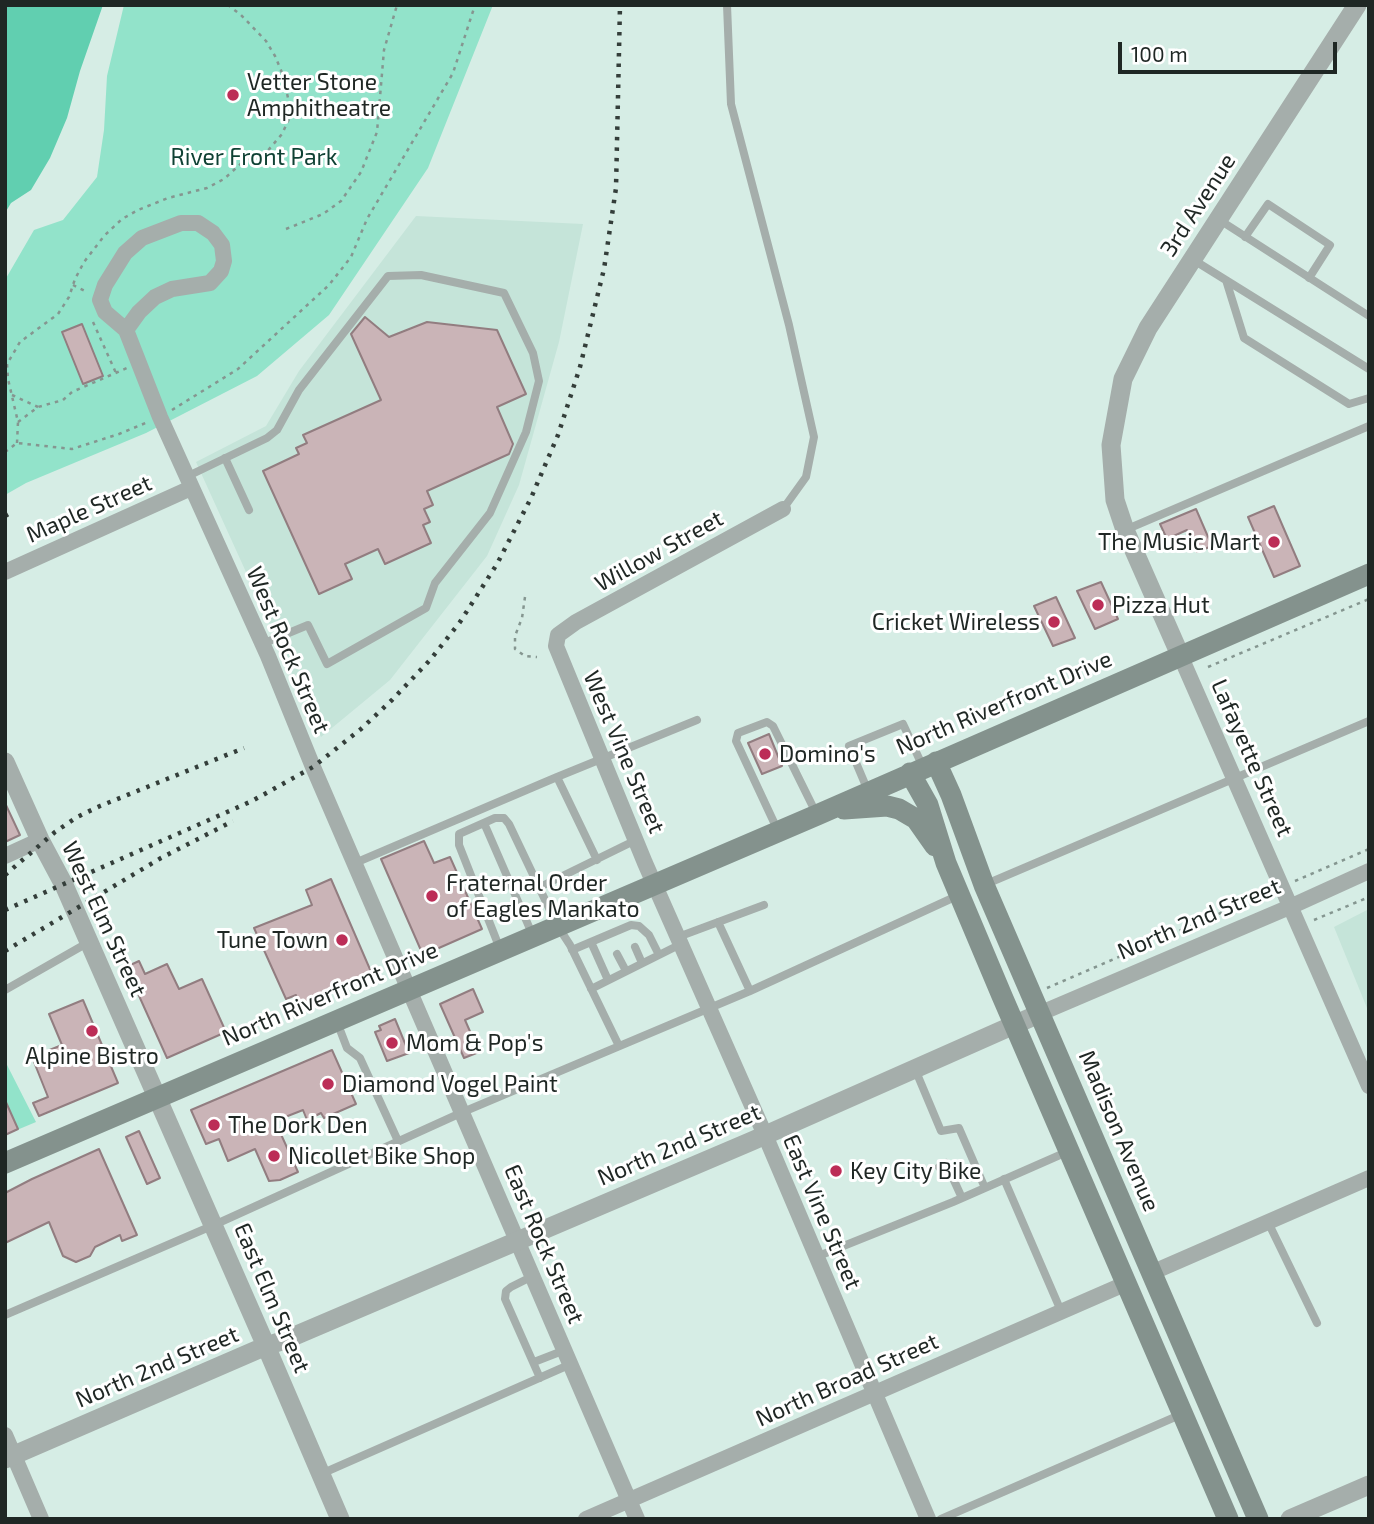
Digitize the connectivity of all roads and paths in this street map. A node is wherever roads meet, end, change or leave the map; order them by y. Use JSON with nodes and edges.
{"nodes":[{"id":1,"x":228,"y":5,"type":"edge"},
{"id":2,"x":397,"y":5,"type":"edge"},
{"id":3,"x":475,"y":5,"type":"edge"},
{"id":4,"x":727,"y":5,"type":"edge"},
{"id":5,"x":1356,"y":5,"type":"edge"},
{"id":6,"x":1218,"y":219,"type":"junction"},
{"id":7,"x":286,"y":229,"type":"dead end"},
{"id":8,"x":1245,"y":237,"type":"junction"},
{"id":9,"x":1192,"y":259,"type":"junction"},
{"id":10,"x":1309,"y":278,"type":"junction"},
{"id":11,"x":1226,"y":280,"type":"junction"},
{"id":12,"x":73,"y":285,"type":"junction"},
{"id":13,"x":86,"y":301,"type":"dead end"},
{"id":14,"x":1369,"y":316,"type":"edge"},
{"id":15,"x":91,"y":319,"type":"dead end"},
{"id":16,"x":126,"y":330,"type":"junction"},
{"id":17,"x":138,"y":363,"type":"junction"},
{"id":18,"x":1369,"y":369,"type":"edge"},
{"id":19,"x":116,"y":373,"type":"junction"},
{"id":20,"x":12,"y":395,"type":"junction"},
{"id":21,"x":1369,"y":398,"type":"edge"},
{"id":22,"x":38,"y":407,"type":"junction"},
{"id":23,"x":160,"y":417,"type":"junction"},
{"id":24,"x":18,"y":422,"type":"junction"},
{"id":25,"x":1369,"y":426,"type":"edge"},
{"id":26,"x":17,"y":443,"type":"junction"},
{"id":27,"x":1111,"y":445,"type":"joint"},
{"id":28,"x":5,"y":452,"type":"edge"},
{"id":29,"x":225,"y":458,"type":"junction"},
{"id":30,"x":189,"y":482,"type":"junction"},
{"id":31,"x":783,"y":509,"type":"joint"},
{"id":32,"x":249,"y":510,"type":"dead end"},
{"id":33,"x":1125,"y":530,"type":"junction"},
{"id":34,"x":1190,"y":534,"type":"dead end"},
{"id":35,"x":1169,"y":538,"type":"dead end"},
{"id":36,"x":1171,"y":544,"type":"junction"},
{"id":37,"x":1163,"y":549,"type":"dead end"},
{"id":38,"x":5,"y":572,"type":"edge"},
{"id":39,"x":1369,"y":575,"type":"edge"},
{"id":40,"x":525,"y":597,"type":"dead end"},
{"id":41,"x":1369,"y":599,"type":"edge"},
{"id":42,"x":558,"y":635,"type":"joint"},
{"id":43,"x":262,"y":644,"type":"junction"},
{"id":44,"x":1180,"y":655,"type":"junction"},
{"id":45,"x":537,"y":657,"type":"dead end"},
{"id":46,"x":1208,"y":667,"type":"dead end"},
{"id":47,"x":697,"y":720,"type":"dead end"},
{"id":48,"x":1369,"y":721,"type":"edge"},
{"id":49,"x":601,"y":758,"type":"junction"},
{"id":50,"x":5,"y":762,"type":"edge"},
{"id":51,"x":923,"y":767,"type":"junction"},
{"id":52,"x":557,"y":777,"type":"junction"},
{"id":53,"x":1234,"y":777,"type":"junction"},
{"id":54,"x":868,"y":791,"type":"junction"},
{"id":55,"x":821,"y":813,"type":"junction"},
{"id":56,"x":484,"y":823,"type":"junction"},
{"id":57,"x":778,"y":831,"type":"junction"},
{"id":58,"x":40,"y":840,"type":"junction"},
{"id":59,"x":636,"y":841,"type":"junction"},
{"id":60,"x":1369,"y":849,"type":"edge"},
{"id":61,"x":5,"y":856,"type":"edge"},
{"id":62,"x":597,"y":860,"type":"junction"},
{"id":63,"x":355,"y":863,"type":"junction"},
{"id":64,"x":946,"y":863,"type":"junction"},
{"id":65,"x":1369,"y":871,"type":"edge"},
{"id":66,"x":655,"y":884,"type":"junction"},
{"id":67,"x":984,"y":885,"type":"junction"},
{"id":68,"x":1283,"y":886,"type":"junction"},
{"id":69,"x":540,"y":887,"type":"junction"},
{"id":70,"x":960,"y":895,"type":"junction"},
{"id":71,"x":1369,"y":897,"type":"edge"},
{"id":72,"x":764,"y":905,"type":"dead end"},
{"id":73,"x":1292,"y":906,"type":"junction"},
{"id":74,"x":718,"y":922,"type":"junction"},
{"id":75,"x":557,"y":925,"type":"junction"},
{"id":76,"x":1300,"y":926,"type":"junction"},
{"id":77,"x":533,"y":936,"type":"junction"},
{"id":78,"x":679,"y":941,"type":"junction"},
{"id":79,"x":591,"y":942,"type":"junction"},
{"id":80,"x":89,"y":943,"type":"junction"},
{"id":81,"x":635,"y":947,"type":"dead end"},
{"id":82,"x":500,"y":950,"type":"junction"},
{"id":83,"x":572,"y":950,"type":"junction"},
{"id":84,"x":617,"y":954,"type":"dead end"},
{"id":85,"x":659,"y":955,"type":"junction"},
{"id":86,"x":642,"y":963,"type":"junction"},
{"id":87,"x":626,"y":971,"type":"junction"},
{"id":88,"x":608,"y":980,"type":"junction"},
{"id":89,"x":409,"y":988,"type":"junction"},
{"id":90,"x":591,"y":989,"type":"junction"},
{"id":91,"x":5,"y":990,"type":"edge"},
{"id":92,"x":1044,"y":990,"type":"dead end"},
{"id":93,"x":750,"y":991,"type":"junction"},
{"id":94,"x":709,"y":1008,"type":"junction"},
{"id":95,"x":1041,"y":1013,"type":"junction"},
{"id":96,"x":336,"y":1019,"type":"junction"},
{"id":97,"x":1014,"y":1024,"type":"junction"},
{"id":98,"x":620,"y":1046,"type":"junction"},
{"id":99,"x":915,"y":1068,"type":"junction"},
{"id":100,"x":1369,"y":1086,"type":"edge"},
{"id":101,"x":157,"y":1097,"type":"junction"},
{"id":102,"x":463,"y":1112,"type":"junction"},
{"id":103,"x":765,"y":1135,"type":"junction"},
{"id":104,"x":398,"y":1141,"type":"junction"},
{"id":105,"x":1069,"y":1151,"type":"junction"},
{"id":106,"x":5,"y":1163,"type":"edge"},
{"id":107,"x":939,"y":1167,"type":"dead end"},
{"id":108,"x":1369,"y":1178,"type":"edge"},
{"id":109,"x":1004,"y":1179,"type":"junction"},
{"id":110,"x":985,"y":1188,"type":"junction"},
{"id":111,"x":962,"y":1198,"type":"junction"},
{"id":112,"x":1268,"y":1222,"type":"junction"},
{"id":113,"x":214,"y":1225,"type":"junction"},
{"id":114,"x":518,"y":1241,"type":"junction"},
{"id":115,"x":816,"y":1257,"type":"junction"},
{"id":116,"x":1151,"y":1273,"type":"junction"},
{"id":117,"x":533,"y":1276,"type":"junction"},
{"id":118,"x":1127,"y":1283,"type":"junction"},
{"id":119,"x":1061,"y":1312,"type":"junction"},
{"id":120,"x":5,"y":1315,"type":"edge"},
{"id":121,"x":1317,"y":1324,"type":"dead end"},
{"id":122,"x":267,"y":1346,"type":"junction"},
{"id":123,"x":568,"y":1357,"type":"junction"},
{"id":124,"x":534,"y":1363,"type":"junction"},
{"id":125,"x":540,"y":1378,"type":"junction"},
{"id":126,"x":874,"y":1393,"type":"junction"},
{"id":127,"x":1183,"y":1413,"type":"junction"},
{"id":128,"x":5,"y":1435,"type":"edge"},
{"id":129,"x":10,"y":1457,"type":"edge"},
{"id":130,"x":321,"y":1474,"type":"junction"},
{"id":131,"x":1369,"y":1485,"type":"edge"},
{"id":132,"x":629,"y":1500,"type":"junction"},
{"id":133,"x":41,"y":1519,"type":"edge"},
{"id":134,"x":340,"y":1519,"type":"edge"},
{"id":135,"x":586,"y":1519,"type":"edge"},
{"id":136,"x":637,"y":1519,"type":"edge"},
{"id":137,"x":928,"y":1519,"type":"edge"},
{"id":138,"x":941,"y":1519,"type":"edge"},
{"id":139,"x":1228,"y":1519,"type":"edge"},
{"id":140,"x":1258,"y":1519,"type":"edge"},
{"id":141,"x":1290,"y":1519,"type":"edge"}],
"edges":[{"from":1,"to":12,"type":"path"},
{"from":2,"to":7,"type":"path"},
{"from":3,"to":23,"type":"path"},
{"from":4,"to":31,"type":"lane"},
{"from":5,"to":6,"type":"street","name":"3rd Avenue"},
{"from":6,"to":8,"type":"lane"},
{"from":6,"to":9,"type":"street","name":"3rd Avenue"},
{"from":8,"to":10,"type":"lane"},
{"from":8,"to":10,"type":"lane"},
{"from":9,"to":11,"type":"lane"},
{"from":9,"to":27,"type":"street","name":"3rd Avenue"},
{"from":10,"to":14,"type":"lane"},
{"from":11,"to":18,"type":"lane"},
{"from":11,"to":21,"type":"lane"},
{"from":12,"to":13,"type":"path"},
{"from":12,"to":20,"type":"path"},
{"from":15,"to":19,"type":"path"},
{"from":16,"to":16,"type":"street","name":"West Rock Street"},
{"from":16,"to":17,"type":"street","name":"West Rock Street"},
{"from":17,"to":19,"type":"path"},
{"from":17,"to":23,"type":"street","name":"West Rock Street"},
{"from":19,"to":22,"type":"path"},
{"from":20,"to":22,"type":"path"},
{"from":20,"to":24,"type":"path"},
{"from":22,"to":24,"type":"path"},
{"from":23,"to":26,"type":"path"},
{"from":23,"to":30,"type":"street","name":"West Rock Street"},
{"from":24,"to":26,"type":"path"},
{"from":25,"to":33,"type":"lane"},
{"from":26,"to":28,"type":"path"},
{"from":27,"to":33,"type":"street","name":"Lafayette Street"},
{"from":29,"to":30,"type":"lane"},
{"from":29,"to":32,"type":"lane"},
{"from":29,"to":43,"type":"lane"},
{"from":30,"to":38,"type":"street","name":"Maple Street"},
{"from":30,"to":43,"type":"street","name":"West Rock Street"},
{"from":31,"to":42,"type":"street","name":"Willow Street"},
{"from":33,"to":44,"type":"street","name":"Lafayette Street"},
{"from":34,"to":36,"type":"path"},
{"from":35,"to":36,"type":"path"},
{"from":36,"to":37,"type":"path"},
{"from":39,"to":44,"type":"main road","name":"North Riverfront Drive"},
{"from":40,"to":45,"type":"path"},
{"from":41,"to":46,"type":"path"},
{"from":42,"to":49,"type":"street","name":"West Vine Street"},
{"from":43,"to":63,"type":"street","name":"West Rock Street"},
{"from":44,"to":51,"type":"main road","name":"North Riverfront Drive"},
{"from":44,"to":53,"type":"street","name":"Lafayette Street"},
{"from":47,"to":49,"type":"lane"},
{"from":48,"to":53,"type":"lane"},
{"from":49,"to":52,"type":"lane"},
{"from":49,"to":59,"type":"street","name":"West Vine Street"},
{"from":50,"to":58,"type":"street","name":"West Elm Street"},
{"from":51,"to":54,"type":"main road","name":"North Riverfront Drive"},
{"from":51,"to":54,"type":"lane"},
{"from":51,"to":64,"type":"main road"},
{"from":51,"to":67,"type":"main road","name":"Madison Avenue"},
{"from":52,"to":62,"type":"lane"},
{"from":52,"to":63,"type":"lane"},
{"from":53,"to":67,"type":"lane"},
{"from":53,"to":68,"type":"street","name":"Lafayette Street"},
{"from":54,"to":55,"type":"main road","name":"North Riverfront Drive"},
{"from":55,"to":57,"type":"main road","name":"North Riverfront Drive"},
{"from":55,"to":57,"type":"lane"},
{"from":55,"to":64,"type":"main road"},
{"from":56,"to":69,"type":"lane"},
{"from":56,"to":77,"type":"lane"},
{"from":56,"to":82,"type":"lane"},
{"from":57,"to":66,"type":"main road","name":"North Riverfront Drive"},
{"from":58,"to":61,"type":"street"},
{"from":58,"to":80,"type":"street","name":"West Elm Street"},
{"from":59,"to":62,"type":"lane"},
{"from":59,"to":66,"type":"street","name":"West Vine Street"},
{"from":60,"to":68,"type":"path"},
{"from":62,"to":69,"type":"lane"},
{"from":63,"to":89,"type":"street","name":"West Rock Street"},
{"from":64,"to":70,"type":"main road"},
{"from":65,"to":73,"type":"street","name":"North 2nd Street"},
{"from":66,"to":75,"type":"main road","name":"North Riverfront Drive"},
{"from":66,"to":78,"type":"street","name":"East Vine Street"},
{"from":67,"to":95,"type":"main road","name":"Madison Avenue"},
{"from":68,"to":73,"type":"street","name":"Lafayette Street"},
{"from":68,"to":92,"type":"path"},
{"from":69,"to":75,"type":"lane"},
{"from":70,"to":93,"type":"lane"},
{"from":70,"to":97,"type":"main road"},
{"from":71,"to":76,"type":"path"},
{"from":72,"to":74,"type":"lane"},
{"from":73,"to":76,"type":"street","name":"Lafayette Street"},
{"from":73,"to":95,"type":"street","name":"North 2nd Street"},
{"from":74,"to":78,"type":"lane"},
{"from":74,"to":93,"type":"lane"},
{"from":75,"to":77,"type":"main road","name":"North Riverfront Drive"},
{"from":75,"to":83,"type":"lane"},
{"from":76,"to":100,"type":"street","name":"Lafayette Street"},
{"from":77,"to":82,"type":"main road","name":"North Riverfront Drive"},
{"from":78,"to":85,"type":"lane"},
{"from":78,"to":94,"type":"street","name":"East Vine Street"},
{"from":79,"to":83,"type":"lane"},
{"from":79,"to":85,"type":"lane"},
{"from":79,"to":88,"type":"lane"},
{"from":80,"to":91,"type":"lane"},
{"from":80,"to":101,"type":"street","name":"West Elm Street"},
{"from":81,"to":86,"type":"lane"},
{"from":82,"to":89,"type":"main road","name":"North Riverfront Drive"},
{"from":83,"to":90,"type":"lane"},
{"from":84,"to":87,"type":"lane"},
{"from":85,"to":86,"type":"lane"},
{"from":86,"to":87,"type":"lane"},
{"from":87,"to":88,"type":"lane"},
{"from":88,"to":90,"type":"lane"},
{"from":89,"to":96,"type":"main road","name":"North Riverfront Drive"},
{"from":89,"to":102,"type":"street","name":"East Rock Street"},
{"from":90,"to":98,"type":"lane"},
{"from":93,"to":94,"type":"lane"},
{"from":94,"to":98,"type":"lane"},
{"from":94,"to":103,"type":"street","name":"East Vine Street"},
{"from":95,"to":97,"type":"street","name":"North 2nd Street"},
{"from":95,"to":116,"type":"main road","name":"Madison Avenue"},
{"from":96,"to":101,"type":"main road","name":"North Riverfront Drive"},
{"from":96,"to":104,"type":"lane"},
{"from":97,"to":99,"type":"street","name":"North 2nd Street"},
{"from":97,"to":105,"type":"main road"},
{"from":98,"to":102,"type":"lane"},
{"from":99,"to":103,"type":"street","name":"North 2nd Street"},
{"from":99,"to":110,"type":"lane"},
{"from":101,"to":106,"type":"main road","name":"North Riverfront Drive"},
{"from":101,"to":113,"type":"street","name":"East Elm Street"},
{"from":102,"to":104,"type":"lane"},
{"from":102,"to":114,"type":"street","name":"East Rock Street"},
{"from":103,"to":114,"type":"street","name":"North 2nd Street"},
{"from":103,"to":115,"type":"street","name":"East Vine Street"},
{"from":104,"to":113,"type":"lane"},
{"from":105,"to":109,"type":"lane"},
{"from":105,"to":118,"type":"main road"},
{"from":107,"to":111,"type":"lane"},
{"from":108,"to":112,"type":"street"},
{"from":109,"to":110,"type":"lane"},
{"from":109,"to":119,"type":"lane"},
{"from":110,"to":111,"type":"lane"},
{"from":111,"to":115,"type":"lane"},
{"from":112,"to":116,"type":"street"},
{"from":112,"to":121,"type":"lane"},
{"from":113,"to":120,"type":"lane"},
{"from":113,"to":122,"type":"street","name":"East Elm Street"},
{"from":114,"to":117,"type":"street","name":"East Rock Street"},
{"from":114,"to":122,"type":"street","name":"North 2nd Street"},
{"from":115,"to":126,"type":"street","name":"East Vine Street"},
{"from":116,"to":140,"type":"main road","name":"Madison Avenue"},
{"from":117,"to":123,"type":"street","name":"East Rock Street"},
{"from":117,"to":124,"type":"lane"},
{"from":118,"to":119,"type":"street","name":"North Broad Street"},
{"from":118,"to":127,"type":"main road"},
{"from":119,"to":126,"type":"street","name":"North Broad Street"},
{"from":122,"to":129,"type":"street","name":"North 2nd Street"},
{"from":122,"to":130,"type":"street","name":"East Elm Street"},
{"from":123,"to":124,"type":"lane"},
{"from":123,"to":125,"type":"lane"},
{"from":123,"to":132,"type":"street","name":"East Rock Street"},
{"from":124,"to":125,"type":"lane"},
{"from":125,"to":130,"type":"lane"},
{"from":126,"to":132,"type":"street","name":"North Broad Street"},
{"from":126,"to":137,"type":"street","name":"East Vine Street"},
{"from":127,"to":138,"type":"lane"},
{"from":127,"to":139,"type":"main road"},
{"from":128,"to":129,"type":"street"},
{"from":129,"to":133,"type":"street"},
{"from":130,"to":134,"type":"street","name":"East Elm Street"},
{"from":131,"to":141,"type":"street"},
{"from":132,"to":135,"type":"street","name":"North Broad Street"},
{"from":132,"to":136,"type":"street","name":"East Rock Street"}]}
